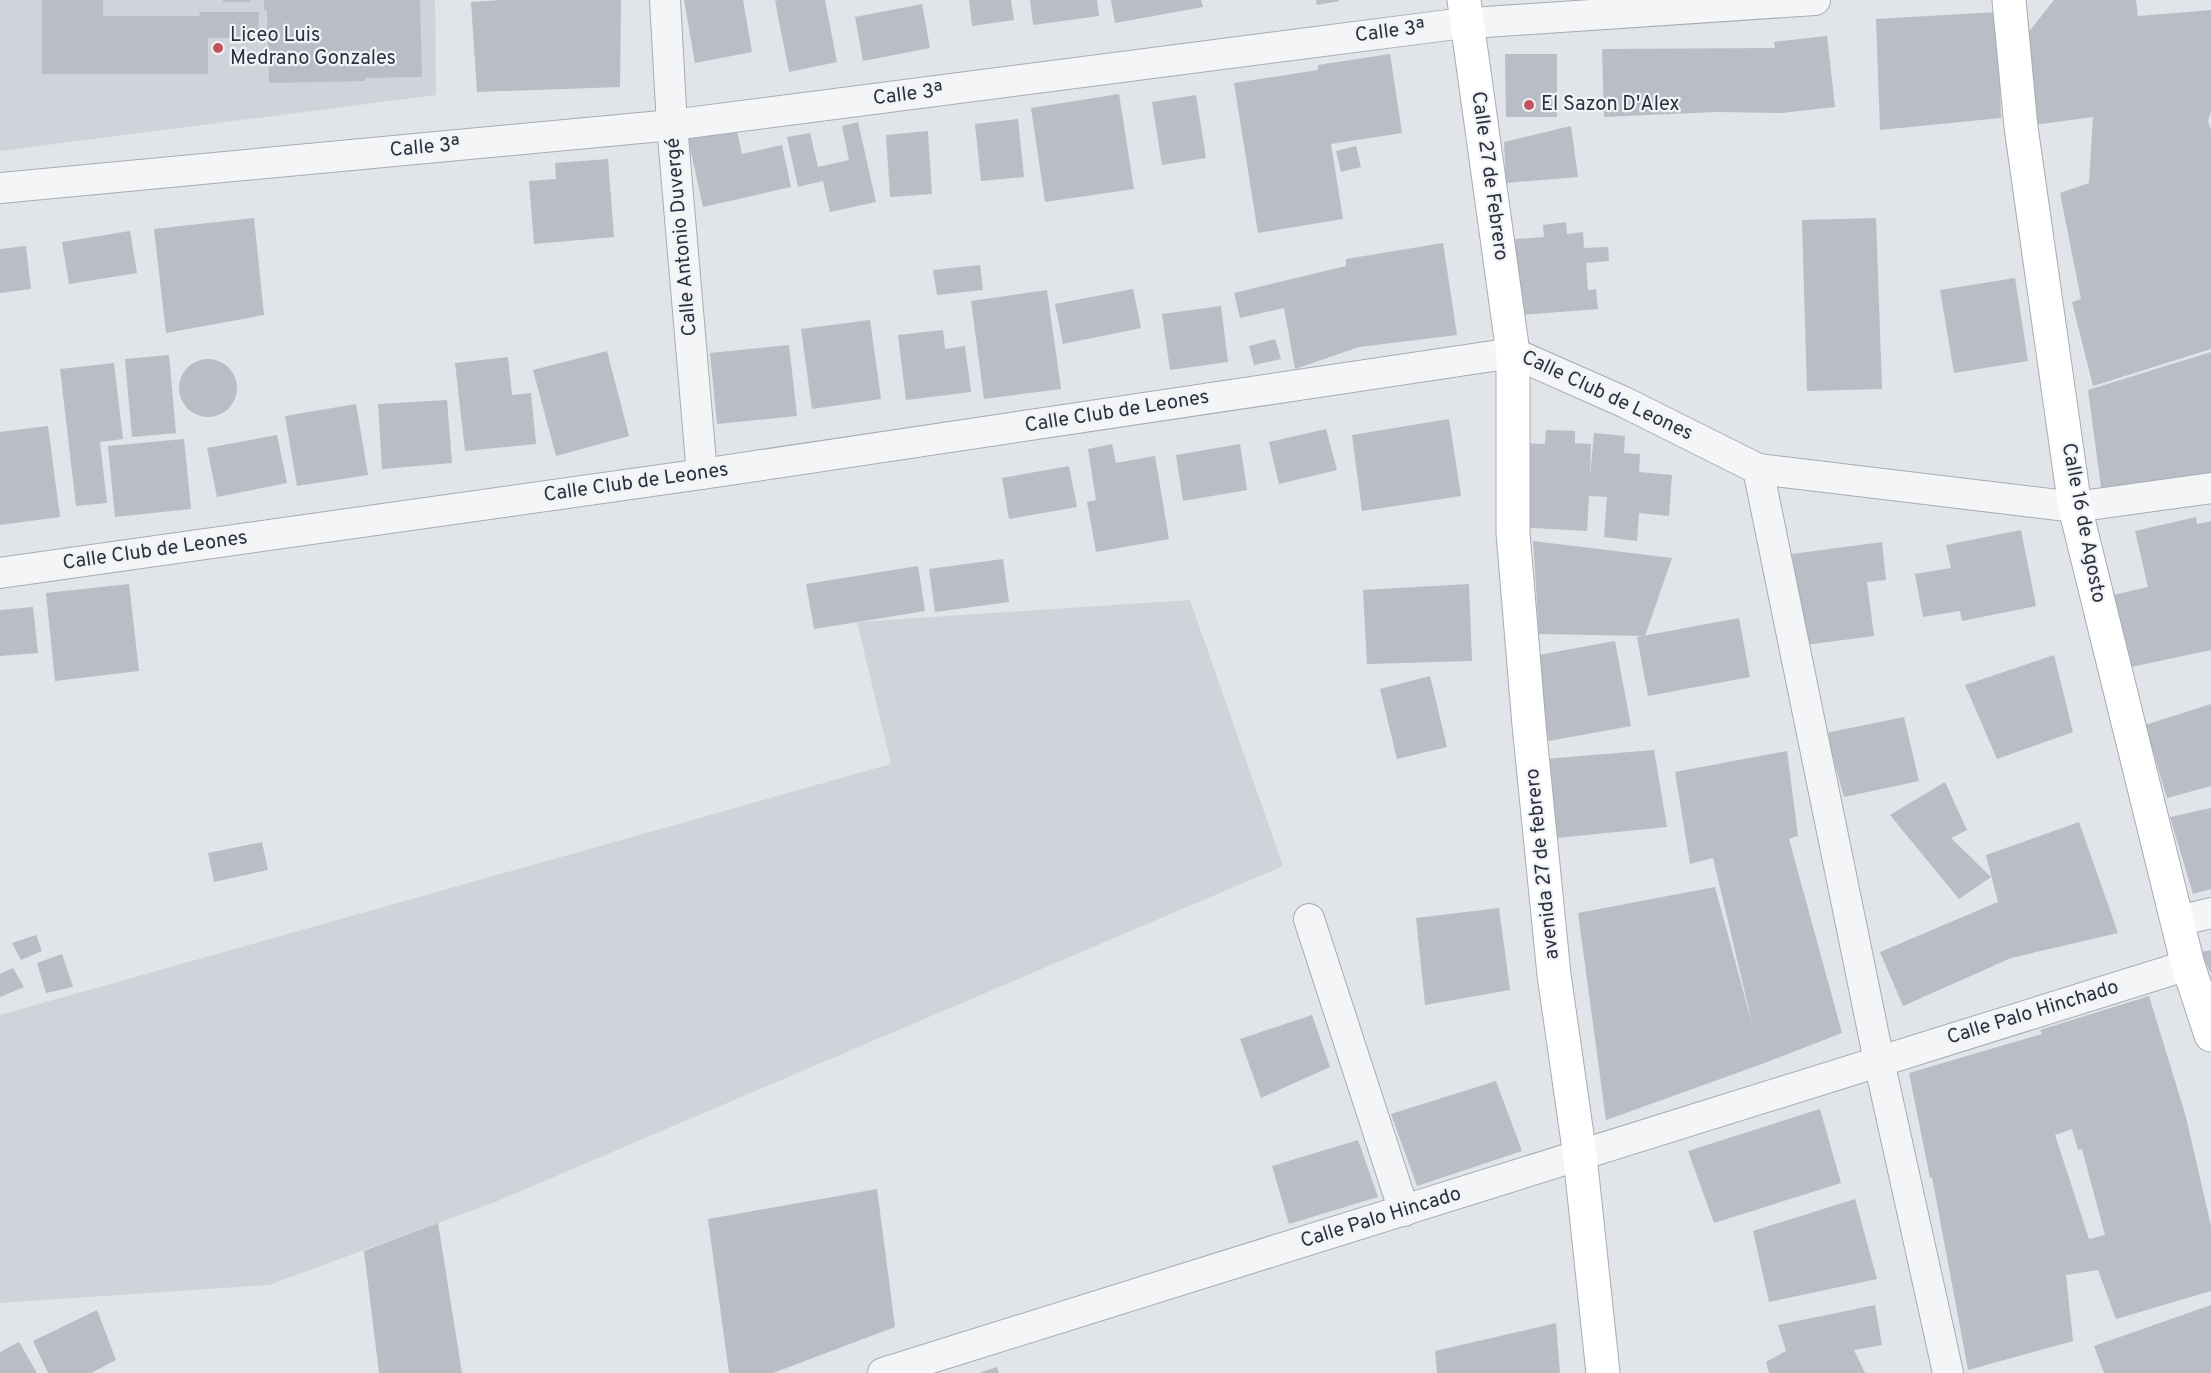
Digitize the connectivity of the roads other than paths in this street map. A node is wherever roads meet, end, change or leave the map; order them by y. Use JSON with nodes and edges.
{"nodes":[{"id":1,"x":665,"y":0,"type":"edge"},
{"id":2,"x":1815,"y":0,"type":"edge"},
{"id":3,"x":2009,"y":0,"type":"edge"},
{"id":4,"x":1466,"y":12,"type":"edge"},
{"id":5,"x":672,"y":125,"type":"junction"},
{"id":6,"x":0,"y":188,"type":"edge"},
{"id":7,"x":1513,"y":353,"type":"junction"},
{"id":8,"x":1758,"y":469,"type":"junction"},
{"id":9,"x":702,"y":474,"type":"junction"},
{"id":10,"x":2211,"y":488,"type":"edge"},
{"id":11,"x":2075,"y":507,"type":"junction"},
{"id":12,"x":0,"y":573,"type":"edge"},
{"id":13,"x":2211,"y":913,"type":"edge"},
{"id":14,"x":1309,"y":919,"type":"dead end"},
{"id":15,"x":2177,"y":921,"type":"junction"},
{"id":16,"x":2188,"y":965,"type":"junction"},
{"id":17,"x":2211,"y":1035,"type":"edge"},
{"id":18,"x":1879,"y":1061,"type":"junction"},
{"id":19,"x":1580,"y":1156,"type":"junction"},
{"id":20,"x":1404,"y":1211,"type":"junction"},
{"id":21,"x":883,"y":1373,"type":"edge"},
{"id":22,"x":1603,"y":1373,"type":"edge"},
{"id":23,"x":1948,"y":1373,"type":"edge"}],
"edges":[{"from":1,"to":5,"type":"street","name":"Calle Antonio Duvergé"},
{"from":2,"to":4,"type":"street","name":"Calle 3ª"},
{"from":3,"to":11,"type":"main road","name":"Calle 16 de Agosto"},
{"from":4,"to":5,"type":"street","name":"Calle 3ª"},
{"from":4,"to":7,"type":"main road","name":"Calle 27 de Febrero"},
{"from":5,"to":6,"type":"street","name":"Calle 3ª"},
{"from":5,"to":9,"type":"street","name":"Calle Antonio Duvergé"},
{"from":7,"to":8,"type":"street","name":"Calle Club de Leones"},
{"from":7,"to":9,"type":"street","name":"Calle Club de Leones"},
{"from":7,"to":19,"type":"main road","name":"avenida 27 de febrero"},
{"from":8,"to":11,"type":"street","name":"Calle Club de Leones"},
{"from":8,"to":18,"type":"street"},
{"from":9,"to":12,"type":"street","name":"Calle Club de Leones"},
{"from":10,"to":11,"type":"street","name":"Calle Club de Leones"},
{"from":11,"to":15,"type":"main road","name":"Calle 16 de Agosto"},
{"from":13,"to":15,"type":"street"},
{"from":14,"to":20,"type":"street"},
{"from":15,"to":16,"type":"main road","name":"Calle 16 de Agosto"},
{"from":16,"to":17,"type":"main road","name":"Calle 16 de Agosto"},
{"from":16,"to":18,"type":"street","name":"Calle Palo Hinchado"},
{"from":18,"to":19,"type":"street","name":"Calle Palo Hincado"},
{"from":18,"to":23,"type":"street"},
{"from":19,"to":20,"type":"street","name":"Calle Palo Hincado"},
{"from":19,"to":22,"type":"main road","name":"avenida 27 de febrero"},
{"from":20,"to":21,"type":"street","name":"Calle Palo Hincado"}]}
